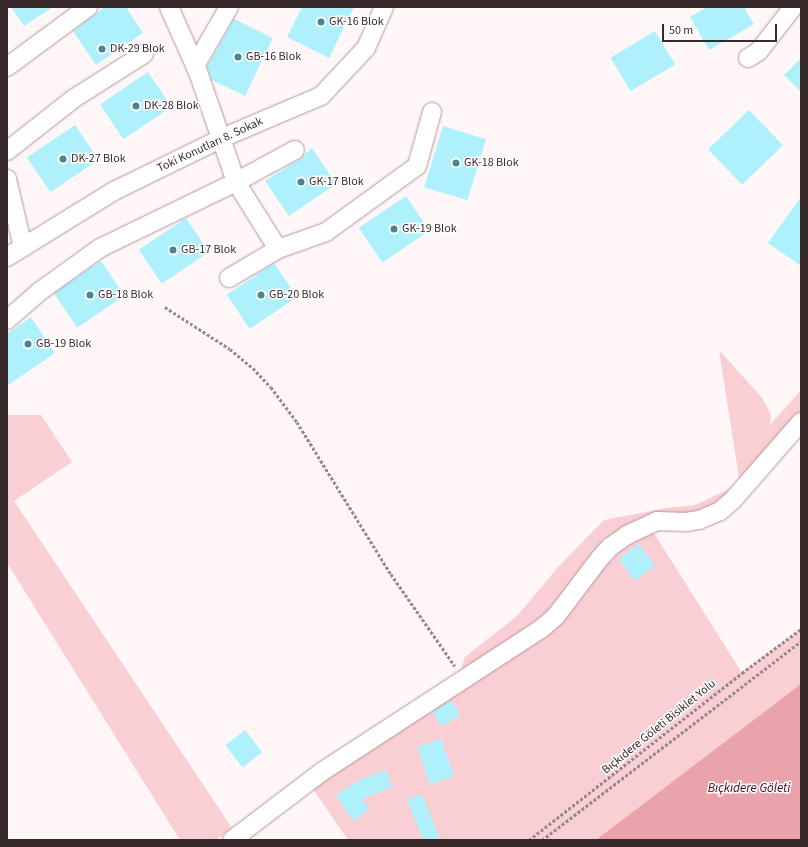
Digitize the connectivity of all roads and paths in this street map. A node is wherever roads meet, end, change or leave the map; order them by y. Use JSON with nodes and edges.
{"nodes":[{"id":1,"x":88,"y":7,"type":"edge"},
{"id":2,"x":169,"y":7,"type":"edge"},
{"id":3,"x":229,"y":7,"type":"edge"},
{"id":4,"x":384,"y":7,"type":"edge"},
{"id":5,"x":793,"y":7,"type":"edge"},
{"id":6,"x":144,"y":54,"type":"dead end"},
{"id":7,"x":748,"y":58,"type":"dead end"},
{"id":8,"x":195,"y":66,"type":"junction"},
{"id":9,"x":7,"y":67,"type":"edge"},
{"id":10,"x":432,"y":112,"type":"dead end"},
{"id":11,"x":222,"y":138,"type":"junction"},
{"id":12,"x":294,"y":150,"type":"dead end"},
{"id":13,"x":7,"y":151,"type":"edge"},
{"id":14,"x":7,"y":179,"type":"edge"},
{"id":15,"x":236,"y":182,"type":"junction"},
{"id":16,"x":23,"y":247,"type":"junction"},
{"id":17,"x":278,"y":249,"type":"junction"},
{"id":18,"x":7,"y":257,"type":"edge"},
{"id":19,"x":229,"y":278,"type":"dead end"},
{"id":20,"x":165,"y":307,"type":"dead end"},
{"id":21,"x":7,"y":320,"type":"edge"},
{"id":22,"x":801,"y":422,"type":"edge"},
{"id":23,"x":801,"y":629,"type":"edge"},
{"id":24,"x":801,"y":641,"type":"edge"},
{"id":25,"x":464,"y":678,"type":"junction"},
{"id":26,"x":232,"y":840,"type":"edge"},
{"id":27,"x":530,"y":840,"type":"edge"},
{"id":28,"x":542,"y":840,"type":"edge"}],
"edges":[{"from":1,"to":9,"type":"street"},
{"from":2,"to":8,"type":"street"},
{"from":3,"to":8,"type":"street"},
{"from":4,"to":11,"type":"street","name":"Toki Konutları 8. Sokak"},
{"from":5,"to":7,"type":"street"},
{"from":6,"to":13,"type":"street"},
{"from":8,"to":11,"type":"street"},
{"from":10,"to":17,"type":"street"},
{"from":11,"to":15,"type":"street"},
{"from":11,"to":16,"type":"street","name":"Toki Konutları 8. Sokak"},
{"from":12,"to":15,"type":"street"},
{"from":14,"to":16,"type":"street"},
{"from":15,"to":17,"type":"street"},
{"from":15,"to":21,"type":"street"},
{"from":16,"to":18,"type":"street","name":"Toki Konutları 8. Sokak"},
{"from":17,"to":19,"type":"street"},
{"from":20,"to":25,"type":"path"},
{"from":22,"to":25,"type":"street"},
{"from":23,"to":27,"type":"path","name":"Bıçkıdere Göleti Bisiklet Yolu"},
{"from":24,"to":28,"type":"path"},
{"from":25,"to":26,"type":"street"}]}
